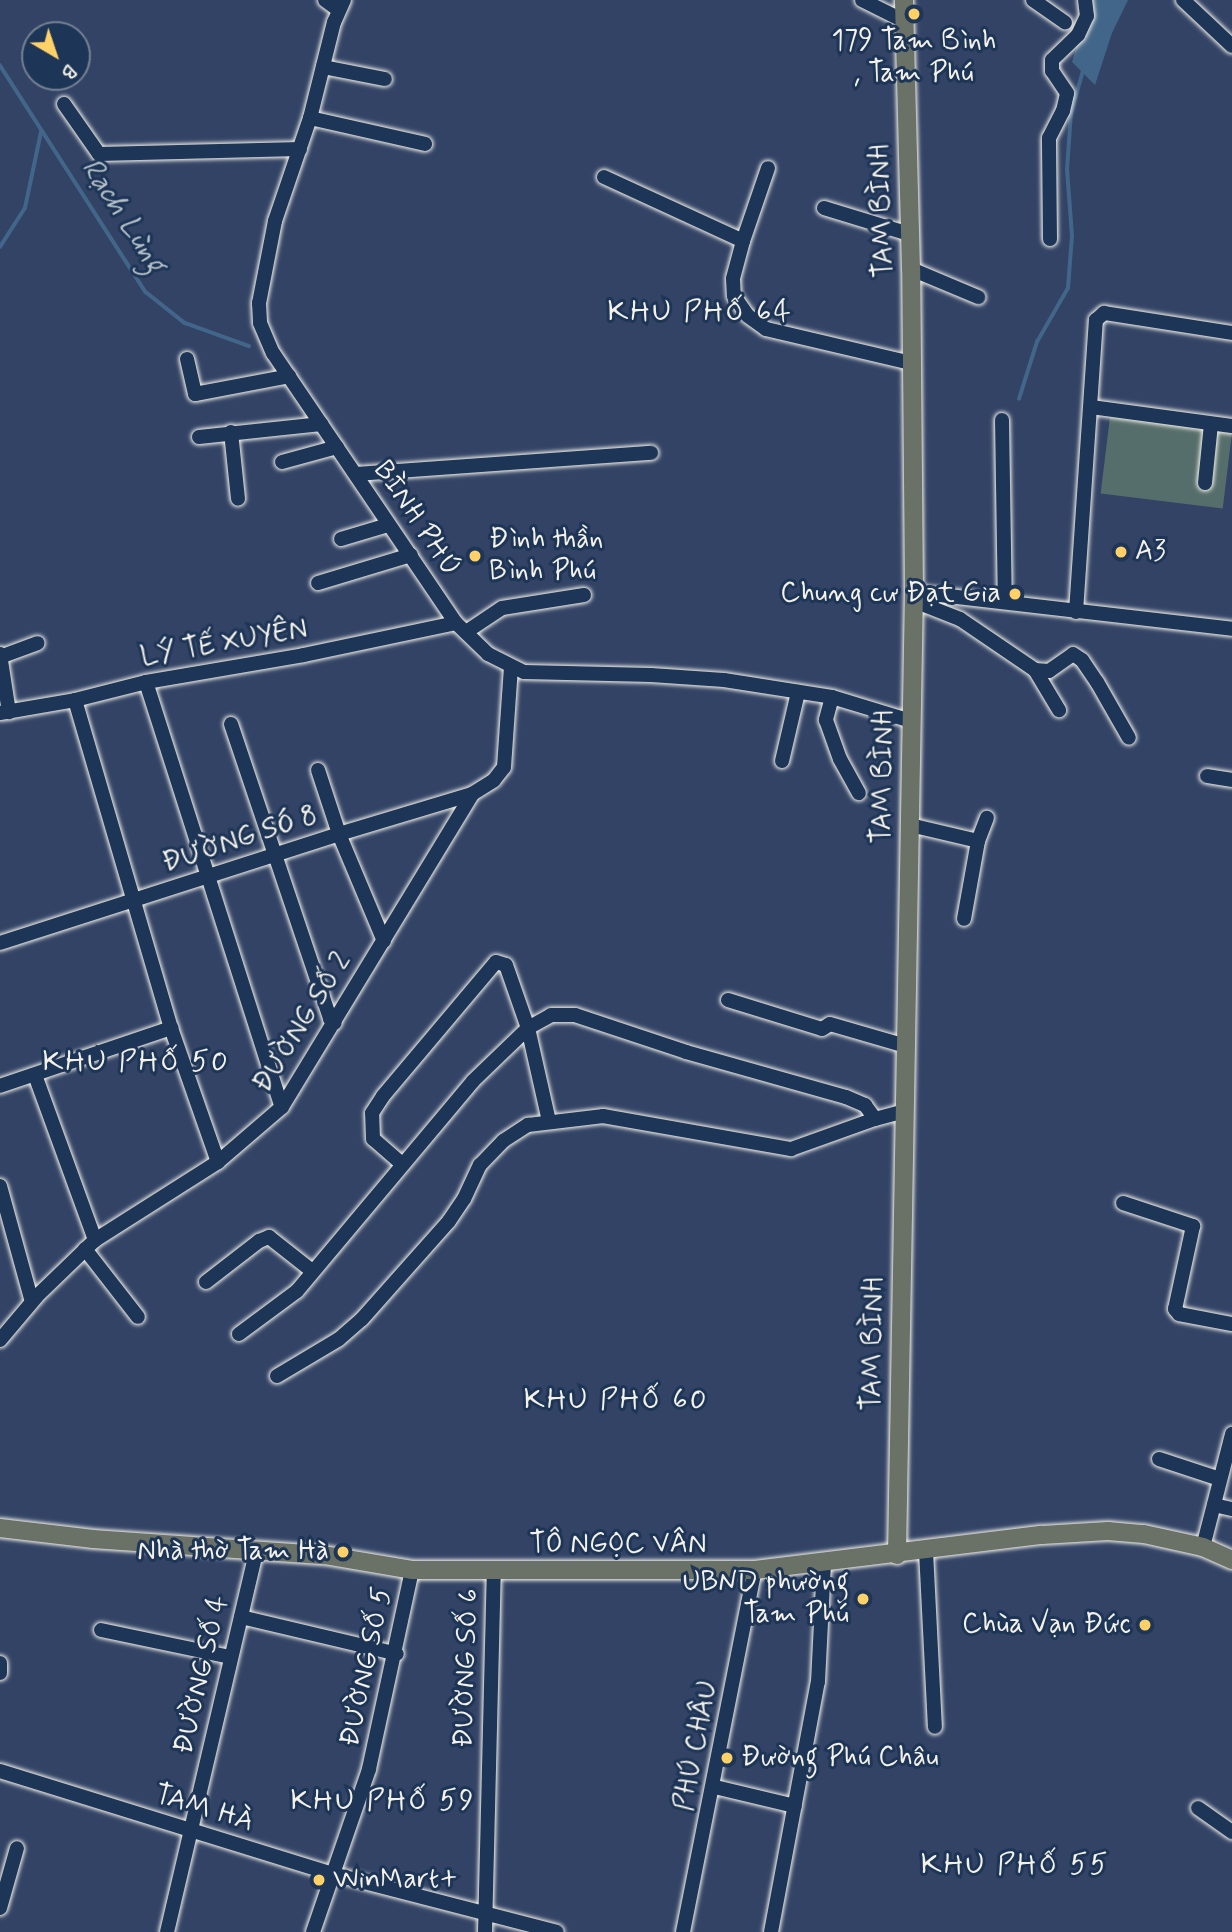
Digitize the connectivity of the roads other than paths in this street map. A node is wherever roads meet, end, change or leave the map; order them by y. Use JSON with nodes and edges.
{"nodes":[{"id":1,"x":325,"y":0,"type":"edge"},
{"id":2,"x":862,"y":0,"type":"edge"},
{"id":3,"x":904,"y":0,"type":"edge"},
{"id":4,"x":1033,"y":0,"type":"edge"},
{"id":5,"x":1086,"y":0,"type":"edge"},
{"id":6,"x":1183,"y":0,"type":"edge"},
{"id":7,"x":342,"y":5,"type":"edge"},
{"id":8,"x":904,"y":21,"type":"junction"},
{"id":9,"x":1065,"y":22,"type":"dead end"},
{"id":10,"x":1232,"y":46,"type":"edge"},
{"id":11,"x":323,"y":67,"type":"junction"},
{"id":12,"x":385,"y":79,"type":"dead end"},
{"id":13,"x":64,"y":104,"type":"dead end"},
{"id":14,"x":310,"y":118,"type":"junction"},
{"id":15,"x":425,"y":144,"type":"dead end"},
{"id":16,"x":299,"y":149,"type":"junction"},
{"id":17,"x":768,"y":168,"type":"dead end"},
{"id":18,"x":604,"y":177,"type":"dead end"},
{"id":19,"x":824,"y":208,"type":"dead end"},
{"id":20,"x":909,"y":233,"type":"junction"},
{"id":21,"x":1050,"y":239,"type":"dead end"},
{"id":22,"x":743,"y":241,"type":"junction"},
{"id":23,"x":911,"y":269,"type":"junction"},
{"id":24,"x":978,"y":297,"type":"dead end"},
{"id":25,"x":1232,"y":333,"type":"edge"},
{"id":26,"x":187,"y":359,"type":"dead end"},
{"id":27,"x":911,"y":363,"type":"junction"},
{"id":28,"x":289,"y":376,"type":"junction"},
{"id":29,"x":1091,"y":407,"type":"junction"},
{"id":30,"x":1002,"y":420,"type":"dead end"},
{"id":31,"x":321,"y":424,"type":"junction"},
{"id":32,"x":1211,"y":424,"type":"junction"},
{"id":33,"x":1232,"y":426,"type":"edge"},
{"id":34,"x":231,"y":432,"type":"junction"},
{"id":35,"x":199,"y":437,"type":"dead end"},
{"id":36,"x":337,"y":447,"type":"junction"},
{"id":37,"x":651,"y":453,"type":"dead end"},
{"id":38,"x":282,"y":462,"type":"dead end"},
{"id":39,"x":356,"y":474,"type":"junction"},
{"id":40,"x":1206,"y":483,"type":"dead end"},
{"id":41,"x":238,"y":499,"type":"dead end"},
{"id":42,"x":388,"y":525,"type":"junction"},
{"id":43,"x":341,"y":540,"type":"dead end"},
{"id":44,"x":411,"y":555,"type":"junction"},
{"id":45,"x":318,"y":583,"type":"dead end"},
{"id":46,"x":583,"y":595,"type":"dead end"},
{"id":47,"x":914,"y":597,"type":"junction"},
{"id":48,"x":1005,"y":602,"type":"junction"},
{"id":49,"x":1076,"y":612,"type":"junction"},
{"id":50,"x":461,"y":627,"type":"junction"},
{"id":51,"x":1232,"y":629,"type":"edge"},
{"id":52,"x":38,"y":643,"type":"dead end"},
{"id":53,"x":0,"y":656,"type":"edge"},
{"id":54,"x":511,"y":668,"type":"junction"},
{"id":55,"x":1035,"y":670,"type":"junction"},
{"id":56,"x":146,"y":682,"type":"junction"},
{"id":57,"x":798,"y":692,"type":"junction"},
{"id":58,"x":832,"y":697,"type":"junction"},
{"id":59,"x":75,"y":700,"type":"junction"},
{"id":60,"x":1059,"y":710,"type":"dead end"},
{"id":61,"x":5,"y":712,"type":"edge"},
{"id":62,"x":911,"y":721,"type":"junction"},
{"id":63,"x":231,"y":724,"type":"dead end"},
{"id":64,"x":1129,"y":738,"type":"dead end"},
{"id":65,"x":782,"y":761,"type":"dead end"},
{"id":66,"x":318,"y":770,"type":"dead end"},
{"id":67,"x":1207,"y":776,"type":"dead end"},
{"id":68,"x":1232,"y":780,"type":"edge"},
{"id":69,"x":859,"y":793,"type":"dead end"},
{"id":70,"x":472,"y":794,"type":"junction"},
{"id":71,"x":986,"y":818,"type":"dead end"},
{"id":72,"x":910,"y":825,"type":"junction"},
{"id":73,"x":339,"y":834,"type":"junction"},
{"id":74,"x":978,"y":841,"type":"junction"},
{"id":75,"x":275,"y":854,"type":"junction"},
{"id":76,"x":209,"y":876,"type":"junction"},
{"id":77,"x":133,"y":900,"type":"junction"},
{"id":78,"x":964,"y":919,"type":"dead end"},
{"id":79,"x":384,"y":941,"type":"junction"},
{"id":80,"x":0,"y":943,"type":"edge"},
{"id":81,"x":728,"y":1000,"type":"dead end"},
{"id":82,"x":335,"y":1023,"type":"junction"},
{"id":83,"x":171,"y":1028,"type":"junction"},
{"id":84,"x":528,"y":1028,"type":"junction"},
{"id":85,"x":906,"y":1046,"type":"junction"},
{"id":86,"x":35,"y":1075,"type":"junction"},
{"id":87,"x":0,"y":1086,"type":"edge"},
{"id":88,"x":282,"y":1107,"type":"junction"},
{"id":89,"x":905,"y":1111,"type":"junction"},
{"id":90,"x":875,"y":1119,"type":"junction"},
{"id":91,"x":549,"y":1121,"type":"junction"},
{"id":92,"x":218,"y":1162,"type":"junction"},
{"id":93,"x":402,"y":1164,"type":"junction"},
{"id":94,"x":0,"y":1186,"type":"edge"},
{"id":95,"x":1123,"y":1203,"type":"dead end"},
{"id":96,"x":90,"y":1244,"type":"junction"},
{"id":97,"x":312,"y":1270,"type":"junction"},
{"id":98,"x":206,"y":1282,"type":"dead end"},
{"id":99,"x":32,"y":1302,"type":"junction"},
{"id":100,"x":138,"y":1317,"type":"dead end"},
{"id":101,"x":1232,"y":1324,"type":"edge"},
{"id":102,"x":239,"y":1334,"type":"dead end"},
{"id":103,"x":0,"y":1340,"type":"edge"},
{"id":104,"x":277,"y":1376,"type":"dead end"},
{"id":105,"x":1232,"y":1434,"type":"edge"},
{"id":106,"x":1230,"y":1452,"type":"edge"},
{"id":107,"x":1159,"y":1459,"type":"dead end"},
{"id":108,"x":1220,"y":1479,"type":"junction"},
{"id":109,"x":1214,"y":1505,"type":"junction"},
{"id":110,"x":1232,"y":1509,"type":"edge"},
{"id":111,"x":0,"y":1528,"type":"edge"},
{"id":112,"x":1203,"y":1547,"type":"junction"},
{"id":113,"x":926,"y":1551,"type":"junction"},
{"id":114,"x":256,"y":1553,"type":"junction"},
{"id":115,"x":897,"y":1555,"type":"junction"},
{"id":116,"x":1232,"y":1560,"type":"edge"},
{"id":117,"x":824,"y":1562,"type":"junction"},
{"id":118,"x":412,"y":1570,"type":"junction"},
{"id":119,"x":755,"y":1570,"type":"junction"},
{"id":120,"x":494,"y":1572,"type":"junction"},
{"id":121,"x":241,"y":1616,"type":"junction"},
{"id":122,"x":101,"y":1630,"type":"dead end"},
{"id":123,"x":397,"y":1654,"type":"junction"},
{"id":124,"x":230,"y":1657,"type":"junction"},
{"id":125,"x":0,"y":1663,"type":"edge"},
{"id":126,"x":0,"y":1673,"type":"edge"},
{"id":127,"x":935,"y":1727,"type":"dead end"},
{"id":128,"x":0,"y":1771,"type":"edge"},
{"id":129,"x":715,"y":1787,"type":"junction"},
{"id":130,"x":795,"y":1806,"type":"junction"},
{"id":131,"x":1198,"y":1808,"type":"dead end"},
{"id":132,"x":190,"y":1832,"type":"junction"},
{"id":133,"x":1232,"y":1832,"type":"edge"},
{"id":134,"x":18,"y":1848,"type":"dead end"},
{"id":135,"x":333,"y":1874,"type":"junction"},
{"id":136,"x":0,"y":1908,"type":"edge"},
{"id":137,"x":485,"y":1915,"type":"junction"},
{"id":138,"x":167,"y":1932,"type":"edge"},
{"id":139,"x":313,"y":1932,"type":"edge"},
{"id":140,"x":485,"y":1932,"type":"edge"},
{"id":141,"x":557,"y":1932,"type":"edge"},
{"id":142,"x":683,"y":1932,"type":"edge"},
{"id":143,"x":771,"y":1932,"type":"edge"}],
"edges":[{"from":1,"to":7,"type":"street"},
{"from":2,"to":8,"type":"street"},
{"from":3,"to":8,"type":"main road","name":"TAM BÌNH"},
{"from":4,"to":9,"type":"street"},
{"from":5,"to":21,"type":"street"},
{"from":6,"to":10,"type":"street"},
{"from":7,"to":11,"type":"street","name":"BÌNH PHÚ"},
{"from":8,"to":20,"type":"main road","name":"TAM BÌNH"},
{"from":11,"to":12,"type":"street"},
{"from":11,"to":14,"type":"street","name":"BÌNH PHÚ"},
{"from":13,"to":16,"type":"street"},
{"from":14,"to":15,"type":"street"},
{"from":14,"to":16,"type":"street","name":"BÌNH PHÚ"},
{"from":16,"to":28,"type":"street","name":"BÌNH PHÚ"},
{"from":17,"to":22,"type":"street"},
{"from":18,"to":22,"type":"street"},
{"from":19,"to":20,"type":"street"},
{"from":20,"to":23,"type":"main road","name":"TAM BÌNH"},
{"from":22,"to":27,"type":"street"},
{"from":23,"to":24,"type":"street"},
{"from":23,"to":27,"type":"main road","name":"TAM BÌNH"},
{"from":25,"to":29,"type":"street"},
{"from":26,"to":28,"type":"street"},
{"from":27,"to":47,"type":"main road","name":"TAM BÌNH"},
{"from":28,"to":31,"type":"street","name":"BÌNH PHÚ"},
{"from":29,"to":32,"type":"street"},
{"from":29,"to":49,"type":"street"},
{"from":30,"to":48,"type":"street"},
{"from":31,"to":34,"type":"street"},
{"from":31,"to":36,"type":"street","name":"BÌNH PHÚ"},
{"from":32,"to":33,"type":"street"},
{"from":32,"to":40,"type":"street"},
{"from":34,"to":35,"type":"street"},
{"from":34,"to":41,"type":"street"},
{"from":36,"to":38,"type":"street"},
{"from":36,"to":39,"type":"street","name":"BÌNH PHÚ"},
{"from":37,"to":39,"type":"street"},
{"from":39,"to":42,"type":"street","name":"BÌNH PHÚ"},
{"from":42,"to":43,"type":"street"},
{"from":42,"to":44,"type":"street","name":"BÌNH PHÚ"},
{"from":44,"to":45,"type":"street"},
{"from":44,"to":50,"type":"street","name":"BÌNH PHÚ"},
{"from":46,"to":50,"type":"street"},
{"from":47,"to":48,"type":"street"},
{"from":47,"to":55,"type":"street"},
{"from":47,"to":62,"type":"main road","name":"TAM BÌNH"},
{"from":48,"to":49,"type":"street"},
{"from":49,"to":51,"type":"street"},
{"from":50,"to":54,"type":"street","name":"BÌNH PHÚ"},
{"from":50,"to":56,"type":"street","name":"LÝ TẾ XUYÊN"},
{"from":52,"to":53,"type":"street"},
{"from":53,"to":61,"type":"street"},
{"from":54,"to":57,"type":"street","name":"BÌNH PHÚ"},
{"from":54,"to":70,"type":"street","name":"ĐƯỜNG SÓ 8"},
{"from":55,"to":60,"type":"street"},
{"from":55,"to":64,"type":"street"},
{"from":56,"to":59,"type":"street","name":"LÝ TẾ XUYÊN"},
{"from":56,"to":76,"type":"street"},
{"from":57,"to":58,"type":"street","name":"BÌNH PHÚ"},
{"from":57,"to":65,"type":"street"},
{"from":58,"to":62,"type":"street","name":"BÌNH PHÚ"},
{"from":58,"to":69,"type":"street"},
{"from":59,"to":61,"type":"street","name":"LÝ TẾ XUYÊN"},
{"from":59,"to":77,"type":"street"},
{"from":62,"to":72,"type":"main road","name":"TAM BÌNH"},
{"from":63,"to":75,"type":"street"},
{"from":66,"to":73,"type":"street"},
{"from":67,"to":68,"type":"street"},
{"from":70,"to":73,"type":"street","name":"ĐƯỜNG SÓ 8"},
{"from":70,"to":79,"type":"street","name":"ĐƯỜNG SỐ 2"},
{"from":71,"to":74,"type":"street"},
{"from":72,"to":74,"type":"street"},
{"from":72,"to":85,"type":"main road","name":"TAM BÌNH"},
{"from":73,"to":75,"type":"street","name":"ĐƯỜNG SÓ 8"},
{"from":73,"to":79,"type":"street"},
{"from":74,"to":78,"type":"street"},
{"from":75,"to":76,"type":"street","name":"ĐƯỜNG SÓ 8"},
{"from":75,"to":82,"type":"street"},
{"from":76,"to":77,"type":"street","name":"ĐƯỜNG SÓ 8"},
{"from":76,"to":88,"type":"street"},
{"from":77,"to":80,"type":"street","name":"ĐƯỜNG SÓ 8"},
{"from":77,"to":83,"type":"street"},
{"from":79,"to":82,"type":"street","name":"ĐƯỜNG SỐ 2"},
{"from":81,"to":85,"type":"street"},
{"from":82,"to":88,"type":"street","name":"ĐƯỜNG SỐ 2"},
{"from":83,"to":86,"type":"street"},
{"from":83,"to":92,"type":"street"},
{"from":84,"to":90,"type":"street"},
{"from":84,"to":91,"type":"street"},
{"from":84,"to":93,"type":"street"},
{"from":84,"to":93,"type":"street"},
{"from":85,"to":89,"type":"main road","name":"TAM BÌNH"},
{"from":86,"to":87,"type":"street"},
{"from":86,"to":96,"type":"street"},
{"from":88,"to":92,"type":"street","name":"ĐƯỜNG SỐ 2"},
{"from":89,"to":90,"type":"street"},
{"from":89,"to":115,"type":"main road","name":"TAM BÌNH"},
{"from":90,"to":91,"type":"street"},
{"from":91,"to":104,"type":"street"},
{"from":92,"to":96,"type":"street","name":"ĐƯỜNG SỐ 2"},
{"from":93,"to":97,"type":"street"},
{"from":94,"to":99,"type":"street"},
{"from":95,"to":101,"type":"street"},
{"from":96,"to":99,"type":"street","name":"ĐƯỜNG SỐ 2"},
{"from":96,"to":100,"type":"street"},
{"from":97,"to":98,"type":"street"},
{"from":97,"to":102,"type":"street"},
{"from":99,"to":103,"type":"street","name":"ĐƯỜNG SỐ 2"},
{"from":105,"to":106,"type":"street"},
{"from":106,"to":108,"type":"street"},
{"from":107,"to":108,"type":"street"},
{"from":108,"to":109,"type":"street"},
{"from":109,"to":110,"type":"street"},
{"from":109,"to":112,"type":"street"},
{"from":111,"to":114,"type":"main road","name":"TÔ NGỌC VÂN"},
{"from":112,"to":113,"type":"main road","name":"TÔ NGỌC VÂN"},
{"from":112,"to":116,"type":"main road","name":"TÔ NGỌC VÂN"},
{"from":113,"to":115,"type":"main road","name":"TÔ NGỌC VÂN"},
{"from":113,"to":127,"type":"street"},
{"from":114,"to":118,"type":"main road","name":"TÔ NGỌC VÂN"},
{"from":114,"to":121,"type":"street","name":"ĐƯỜNG SỐ 4"},
{"from":115,"to":117,"type":"main road","name":"TÔ NGỌC VÂN"},
{"from":117,"to":119,"type":"main road","name":"TÔ NGỌC VÂN"},
{"from":117,"to":130,"type":"street"},
{"from":118,"to":120,"type":"main road","name":"TÔ NGỌC VÂN"},
{"from":118,"to":123,"type":"street","name":"ĐƯỜNG SỐ 5"},
{"from":119,"to":120,"type":"main road","name":"TÔ NGỌC VÂN"},
{"from":119,"to":129,"type":"street","name":"PHÚ CHÂU"},
{"from":120,"to":137,"type":"street","name":"ĐƯỜNG SỐ 6"},
{"from":121,"to":123,"type":"street"},
{"from":121,"to":124,"type":"street","name":"ĐƯỜNG SỐ 4"},
{"from":122,"to":124,"type":"street"},
{"from":123,"to":135,"type":"street","name":"ĐƯỜNG SỐ 5"},
{"from":124,"to":132,"type":"street","name":"ĐƯỜNG SỐ 4"},
{"from":125,"to":126,"type":"street"},
{"from":128,"to":132,"type":"street","name":"TAM HÀ"},
{"from":129,"to":130,"type":"street"},
{"from":129,"to":142,"type":"street","name":"PHÚ CHÂU"},
{"from":130,"to":143,"type":"street"},
{"from":131,"to":133,"type":"street"},
{"from":132,"to":135,"type":"street","name":"TAM HÀ"},
{"from":132,"to":138,"type":"street","name":"ĐƯỜNG SỐ 4"},
{"from":134,"to":136,"type":"street"},
{"from":135,"to":137,"type":"street","name":"TAM HÀ"},
{"from":135,"to":139,"type":"street","name":"ĐƯỜNG SỐ 5"},
{"from":137,"to":140,"type":"street","name":"ĐƯỜNG SỐ 6"},
{"from":137,"to":141,"type":"street","name":"TAM HÀ"}]}
